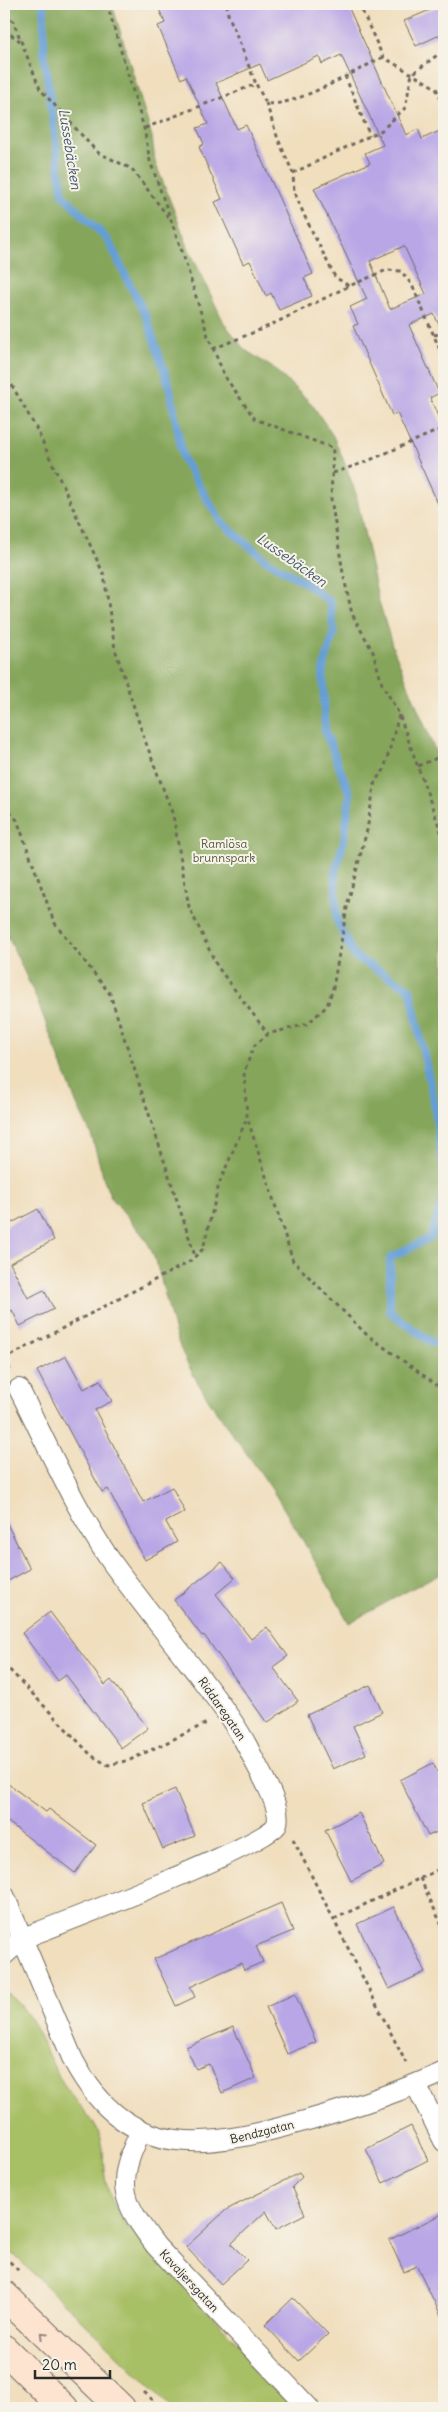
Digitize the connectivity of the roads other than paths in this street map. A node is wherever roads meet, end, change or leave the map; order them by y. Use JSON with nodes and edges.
{"nodes":[{"id":1,"x":19,"y":1389,"type":"dead end"},
{"id":2,"x":4,"y":1895,"type":"edge"},
{"id":3,"x":13,"y":1938,"type":"edge"},
{"id":4,"x":4,"y":1955,"type":"edge"},
{"id":5,"x":444,"y":2072,"type":"edge"},
{"id":6,"x":416,"y":2085,"type":"junction"},
{"id":7,"x":142,"y":2131,"type":"junction"},
{"id":8,"x":444,"y":2141,"type":"edge"},
{"id":9,"x":4,"y":2295,"type":"edge"},
{"id":10,"x":4,"y":2349,"type":"edge"},
{"id":11,"x":64,"y":2408,"type":"edge"},
{"id":12,"x":121,"y":2408,"type":"edge"},
{"id":13,"x":309,"y":2408,"type":"edge"}],
"edges":[{"from":1,"to":3,"type":"street","name":"Riddaregatan"},
{"from":2,"to":3,"type":"street","name":"Bendzgatan"},
{"from":3,"to":4,"type":"street"},
{"from":3,"to":7,"type":"street","name":"Bendzgatan"},
{"from":5,"to":6,"type":"street","name":"Bendzgatan"},
{"from":6,"to":7,"type":"street","name":"Bendzgatan"},
{"from":6,"to":8,"type":"street"},
{"from":7,"to":13,"type":"street","name":"Kavaljersgatan"},
{"from":12,"to":9,"type":"main road","one_way":true},
{"from":10,"to":11,"type":"main road"}]}
